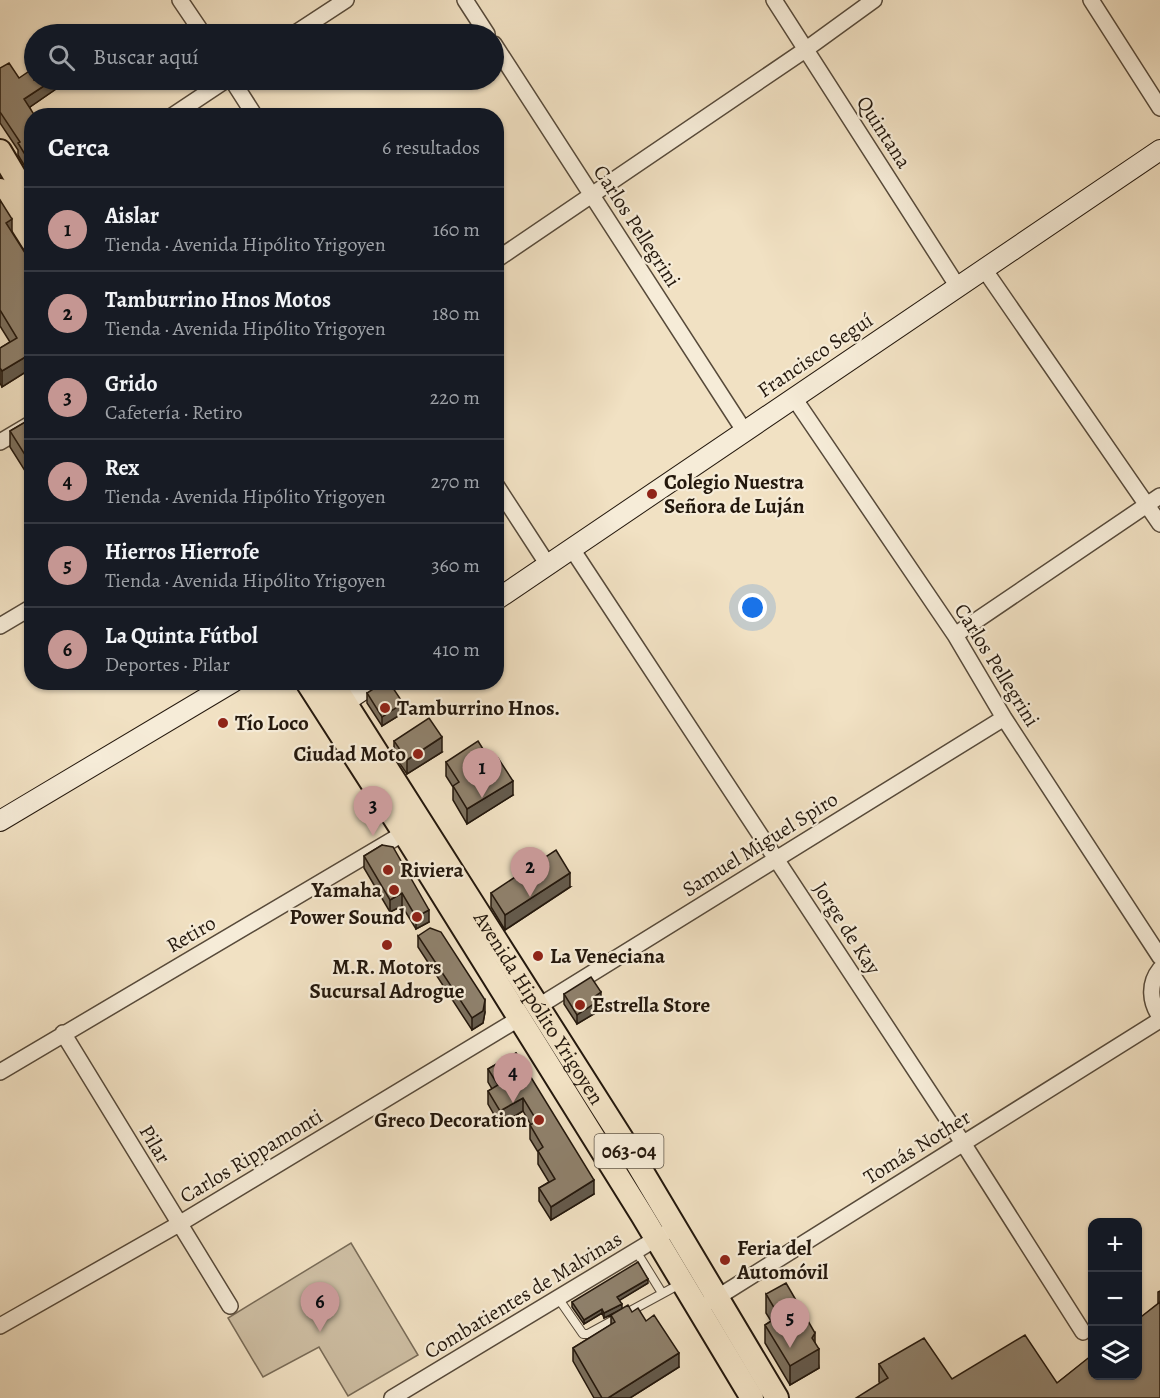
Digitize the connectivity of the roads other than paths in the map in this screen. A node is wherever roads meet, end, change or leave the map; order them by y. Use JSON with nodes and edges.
{"nodes":[{"id":1,"x":180,"y":0,"type":"edge"},
{"id":2,"x":346,"y":0,"type":"edge"},
{"id":3,"x":465,"y":0,"type":"edge"},
{"id":4,"x":774,"y":0,"type":"edge"},
{"id":5,"x":874,"y":0,"type":"edge"},
{"id":6,"x":1091,"y":0,"type":"edge"},
{"id":7,"x":196,"y":24,"type":"edge"},
{"id":8,"x":309,"y":24,"type":"edge"},
{"id":9,"x":481,"y":24,"type":"edge"},
{"id":10,"x":806,"y":50,"type":"junction"},
{"id":11,"x":504,"y":59,"type":"edge"},
{"id":12,"x":211,"y":90,"type":"edge"},
{"id":13,"x":238,"y":90,"type":"edge"},
{"id":14,"x":184,"y":108,"type":"edge"},
{"id":15,"x":250,"y":108,"type":"edge"},
{"id":16,"x":1160,"y":108,"type":"edge"},
{"id":17,"x":1160,"y":150,"type":"edge"},
{"id":18,"x":0,"y":151,"type":"edge"},
{"id":19,"x":0,"y":190,"type":"edge"},
{"id":20,"x":593,"y":195,"type":"junction"},
{"id":21,"x":24,"y":203,"type":"edge"},
{"id":22,"x":24,"y":208,"type":"edge"},
{"id":23,"x":504,"y":255,"type":"edge"},
{"id":24,"x":984,"y":269,"type":"junction"},
{"id":25,"x":958,"y":287,"type":"junction"},
{"id":26,"x":794,"y":398,"type":"junction"},
{"id":27,"x":24,"y":428,"type":"edge"},
{"id":28,"x":745,"y":432,"type":"junction"},
{"id":29,"x":0,"y":442,"type":"edge"},
{"id":30,"x":504,"y":497,"type":"edge"},
{"id":31,"x":1154,"y":501,"type":"edge"},
{"id":32,"x":1160,"y":524,"type":"edge"},
{"id":33,"x":572,"y":549,"type":"junction"},
{"id":34,"x":548,"y":565,"type":"junction"},
{"id":35,"x":504,"y":595,"type":"edge"},
{"id":36,"x":24,"y":612,"type":"edge"},
{"id":37,"x":0,"y":626,"type":"edge"},
{"id":38,"x":955,"y":634,"type":"junction"},
{"id":39,"x":219,"y":690,"type":"edge"},
{"id":40,"x":316,"y":690,"type":"edge"},
{"id":41,"x":333,"y":690,"type":"edge"},
{"id":42,"x":363,"y":690,"type":"edge"},
{"id":43,"x":335,"y":708,"type":"junction"},
{"id":44,"x":1004,"y":718,"type":"junction"},
{"id":45,"x":0,"y":821,"type":"edge"},
{"id":46,"x":405,"y":833,"type":"junction"},
{"id":47,"x":777,"y":859,"type":"junction"},
{"id":48,"x":1160,"y":957,"type":"edge"},
{"id":49,"x":1160,"y":969,"type":"edge"},
{"id":50,"x":529,"y":1012,"type":"junction"},
{"id":51,"x":1160,"y":1018,"type":"edge"},
{"id":52,"x":63,"y":1033,"type":"junction"},
{"id":53,"x":0,"y":1072,"type":"edge"},
{"id":54,"x":963,"y":1143,"type":"junction"},
{"id":55,"x":179,"y":1224,"type":"junction"},
{"id":56,"x":665,"y":1233,"type":"junction"},
{"id":57,"x":636,"y":1251,"type":"junction"},
{"id":58,"x":682,"y":1283,"type":"junction"},
{"id":59,"x":662,"y":1293,"type":"junction"},
{"id":60,"x":558,"y":1298,"type":"junction"},
{"id":61,"x":707,"y":1304,"type":"junction"},
{"id":62,"x":230,"y":1306,"type":"dead end"},
{"id":63,"x":0,"y":1326,"type":"edge"},
{"id":64,"x":1083,"y":1332,"type":"dead end"},
{"id":65,"x":392,"y":1398,"type":"edge"},
{"id":66,"x":752,"y":1398,"type":"edge"},
{"id":67,"x":777,"y":1398,"type":"edge"}],
"edges":[{"from":1,"to":7,"type":"street"},
{"from":2,"to":8,"type":"street"},
{"from":3,"to":9,"type":"street"},
{"from":4,"to":10,"type":"street","name":"Quintana"},
{"from":5,"to":10,"type":"street"},
{"from":6,"to":16,"type":"street"},
{"from":10,"to":20,"type":"street"},
{"from":10,"to":25,"type":"street","name":"Quintana"},
{"from":11,"to":20,"type":"street","name":"Carlos Pellegrini"},
{"from":12,"to":14,"type":"street"},
{"from":13,"to":15,"type":"street"},
{"from":17,"to":24,"type":"street","name":"Francisco Seguí"},
{"from":18,"to":21,"type":"main road"},
{"from":19,"to":22,"type":"main road"},
{"from":20,"to":23,"type":"street"},
{"from":20,"to":28,"type":"street","name":"Carlos Pellegrini"},
{"from":24,"to":25,"type":"street","name":"Francisco Seguí"},
{"from":24,"to":31,"type":"street"},
{"from":25,"to":26,"type":"street","name":"Francisco Seguí"},
{"from":26,"to":28,"type":"street","name":"Francisco Seguí"},
{"from":26,"to":38,"type":"street","name":"Carlos Pellegrini"},
{"from":27,"to":29,"type":"street"},
{"from":28,"to":33,"type":"street","name":"Francisco Seguí"},
{"from":30,"to":34,"type":"street"},
{"from":31,"to":32,"type":"street"},
{"from":31,"to":38,"type":"street"},
{"from":33,"to":34,"type":"street","name":"Francisco Seguí"},
{"from":33,"to":47,"type":"street","name":"Jorge de Kay"},
{"from":34,"to":35,"type":"street","name":"Francisco Seguí"},
{"from":36,"to":37,"type":"street"},
{"from":38,"to":44,"type":"street","name":"Carlos Pellegrini"},
{"from":39,"to":45,"type":"street"},
{"from":40,"to":43,"type":"main road","name":"Avenida Hipólito Yrigoyen","number":"063-04"},
{"from":41,"to":43,"type":"main road","name":"Avenida Hipólito Yrigoyen","number":"063-04"},
{"from":42,"to":43,"type":"street"},
{"from":43,"to":46,"type":"main road","name":"Avenida Hipólito Yrigoyen","number":"063-04"},
{"from":43,"to":50,"type":"main road","name":"Avenida Hipólito Yrigoyen","number":"063-04"},
{"from":44,"to":47,"type":"street","name":"Samuel Miguel Spiro"},
{"from":44,"to":48,"type":"street","name":"Carlos Pellegrini"},
{"from":46,"to":50,"type":"main road","name":"Avenida Hipólito Yrigoyen","number":"063-04"},
{"from":46,"to":52,"type":"street","name":"Retiro"},
{"from":47,"to":50,"type":"street","name":"Samuel Miguel Spiro"},
{"from":47,"to":54,"type":"street","name":"Jorge de Kay"},
{"from":49,"to":51,"type":"street"},
{"from":50,"to":55,"type":"street","name":"Carlos Rippamonti"},
{"from":50,"to":56,"type":"main road","name":"Avenida Hipólito Yrigoyen","number":"063-04"},
{"from":51,"to":54,"type":"street","name":"Tomás Nother"},
{"from":52,"to":53,"type":"street","name":"Retiro"},
{"from":52,"to":55,"type":"street","name":"Pilar"},
{"from":54,"to":61,"type":"street","name":"Tomás Nother"},
{"from":54,"to":64,"type":"street","name":"Jorge de Kay"},
{"from":55,"to":62,"type":"street","name":"Pilar"},
{"from":55,"to":63,"type":"street","name":"Carlos Rippamonti"},
{"from":56,"to":57,"type":"street","name":"Combatientes de Malvinas"},
{"from":56,"to":58,"type":"main road","name":"Avenida Hipólito Yrigoyen","number":"063-04"},
{"from":56,"to":61,"type":"main road","name":"Avenida Hipólito Yrigoyen","number":"063-04"},
{"from":57,"to":59,"type":"lane"},
{"from":57,"to":60,"type":"street","name":"Combatientes de Malvinas"},
{"from":58,"to":59,"type":"lane"},
{"from":58,"to":61,"type":"main road","name":"Avenida Hipólito Yrigoyen","number":"063-04"},
{"from":59,"to":60,"type":"lane"},
{"from":60,"to":65,"type":"street","name":"Combatientes de Malvinas"},
{"from":61,"to":66,"type":"main road","name":"Avenida Hipólito Yrigoyen","number":"063-04"},
{"from":61,"to":67,"type":"main road","name":"Avenida Hipólito Yrigoyen","number":"063-04"}]}
